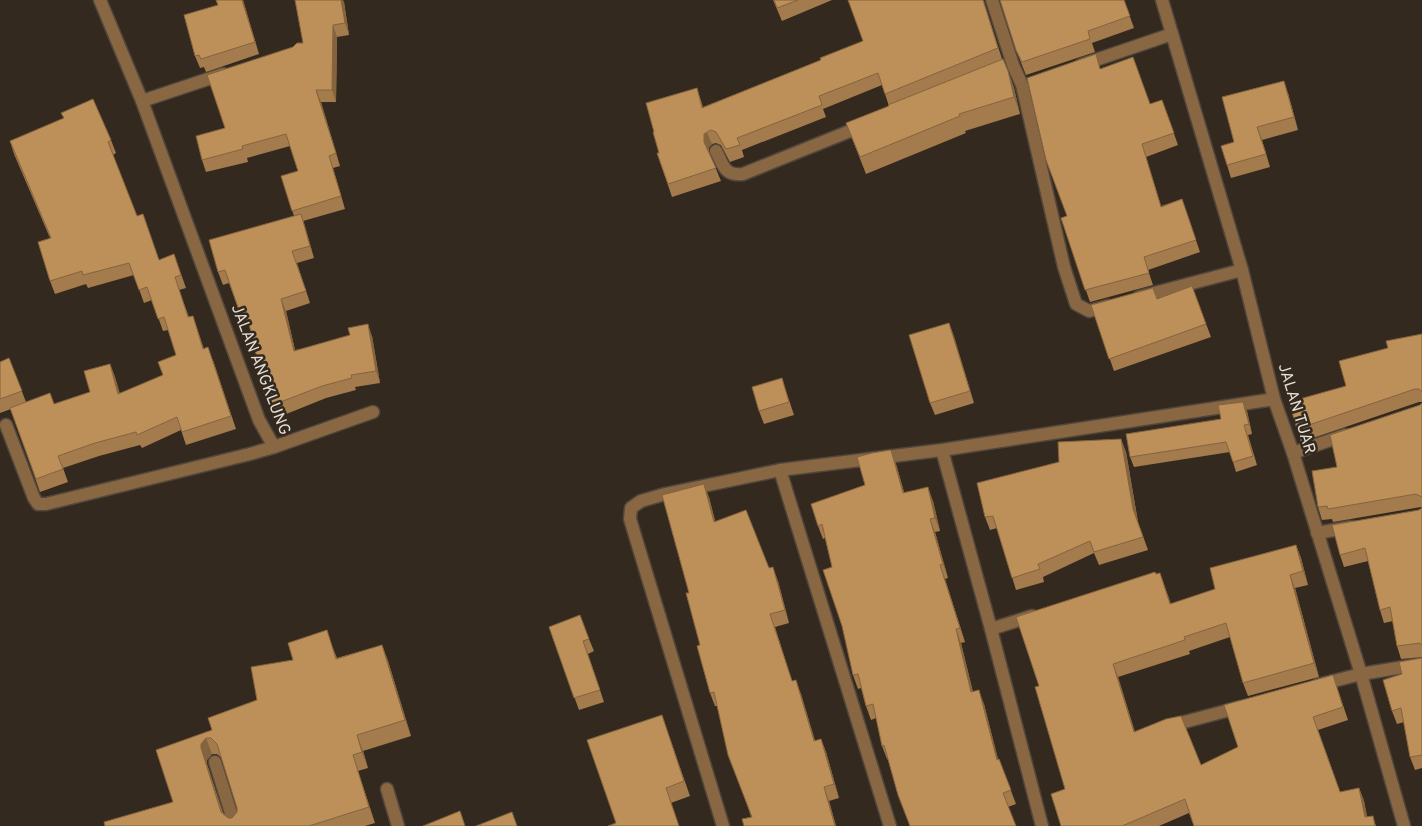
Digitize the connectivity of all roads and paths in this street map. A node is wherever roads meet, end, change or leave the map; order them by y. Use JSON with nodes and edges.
{"nodes":[{"id":1,"x":100,"y":0,"type":"edge"},
{"id":2,"x":992,"y":0,"type":"edge"},
{"id":3,"x":1162,"y":0,"type":"edge"},
{"id":4,"x":1172,"y":34,"type":"junction"},
{"id":5,"x":1069,"y":69,"type":"edge"},
{"id":6,"x":232,"y":71,"type":"edge"},
{"id":7,"x":142,"y":101,"type":"junction"},
{"id":8,"x":878,"y":120,"type":"edge"},
{"id":9,"x":716,"y":151,"type":"dead end"},
{"id":10,"x":1242,"y":270,"type":"junction"},
{"id":11,"x":1274,"y":399,"type":"junction"},
{"id":12,"x":373,"y":412,"type":"dead end"},
{"id":13,"x":6,"y":425,"type":"dead end"},
{"id":14,"x":1357,"y":431,"type":"edge"},
{"id":15,"x":274,"y":447,"type":"junction"},
{"id":16,"x":942,"y":450,"type":"junction"},
{"id":17,"x":1293,"y":453,"type":"junction"},
{"id":18,"x":780,"y":470,"type":"junction"},
{"id":19,"x":1365,"y":525,"type":"edge"},
{"id":20,"x":1317,"y":533,"type":"junction"},
{"id":21,"x":1045,"y":612,"type":"edge"},
{"id":22,"x":991,"y":629,"type":"junction"},
{"id":23,"x":1422,"y":664,"type":"edge"},
{"id":24,"x":1361,"y":674,"type":"junction"},
{"id":25,"x":1305,"y":689,"type":"edge"},
{"id":26,"x":1248,"y":705,"type":"edge"},
{"id":27,"x":1174,"y":725,"type":"edge"},
{"id":28,"x":215,"y":762,"type":"dead end"},
{"id":29,"x":386,"y":789,"type":"dead end"},
{"id":30,"x":235,"y":826,"type":"edge"},
{"id":31,"x":398,"y":826,"type":"edge"},
{"id":32,"x":723,"y":826,"type":"edge"},
{"id":33,"x":890,"y":826,"type":"edge"},
{"id":34,"x":1042,"y":826,"type":"edge"},
{"id":35,"x":1404,"y":826,"type":"edge"}],
"edges":[{"from":1,"to":7,"type":"street","name":"JALAN ANGKLUNG"},
{"from":2,"to":10,"type":"street"},
{"from":3,"to":4,"type":"street","name":"JALAN TUAR"},
{"from":4,"to":5,"type":"street"},
{"from":4,"to":10,"type":"street","name":"JALAN TUAR"},
{"from":6,"to":7,"type":"street"},
{"from":7,"to":15,"type":"street","name":"JALAN ANGKLUNG"},
{"from":8,"to":9,"type":"street"},
{"from":10,"to":11,"type":"street","name":"JALAN TUAR"},
{"from":11,"to":16,"type":"street"},
{"from":11,"to":17,"type":"street","name":"JALAN TUAR"},
{"from":12,"to":15,"type":"street"},
{"from":13,"to":15,"type":"street","name":"JALAN ANGKLUNG"},
{"from":14,"to":17,"type":"street"},
{"from":16,"to":18,"type":"street"},
{"from":16,"to":22,"type":"street"},
{"from":17,"to":20,"type":"street","name":"JALAN TUAR"},
{"from":18,"to":32,"type":"street"},
{"from":18,"to":33,"type":"street"},
{"from":19,"to":20,"type":"street"},
{"from":20,"to":24,"type":"street","name":"JALAN TUAR"},
{"from":21,"to":22,"type":"street"},
{"from":22,"to":34,"type":"street"},
{"from":23,"to":24,"type":"street"},
{"from":24,"to":25,"type":"street"},
{"from":24,"to":35,"type":"street","name":"JALAN TUAR"},
{"from":26,"to":27,"type":"street"},
{"from":28,"to":30,"type":"street"},
{"from":29,"to":31,"type":"street"}]}
